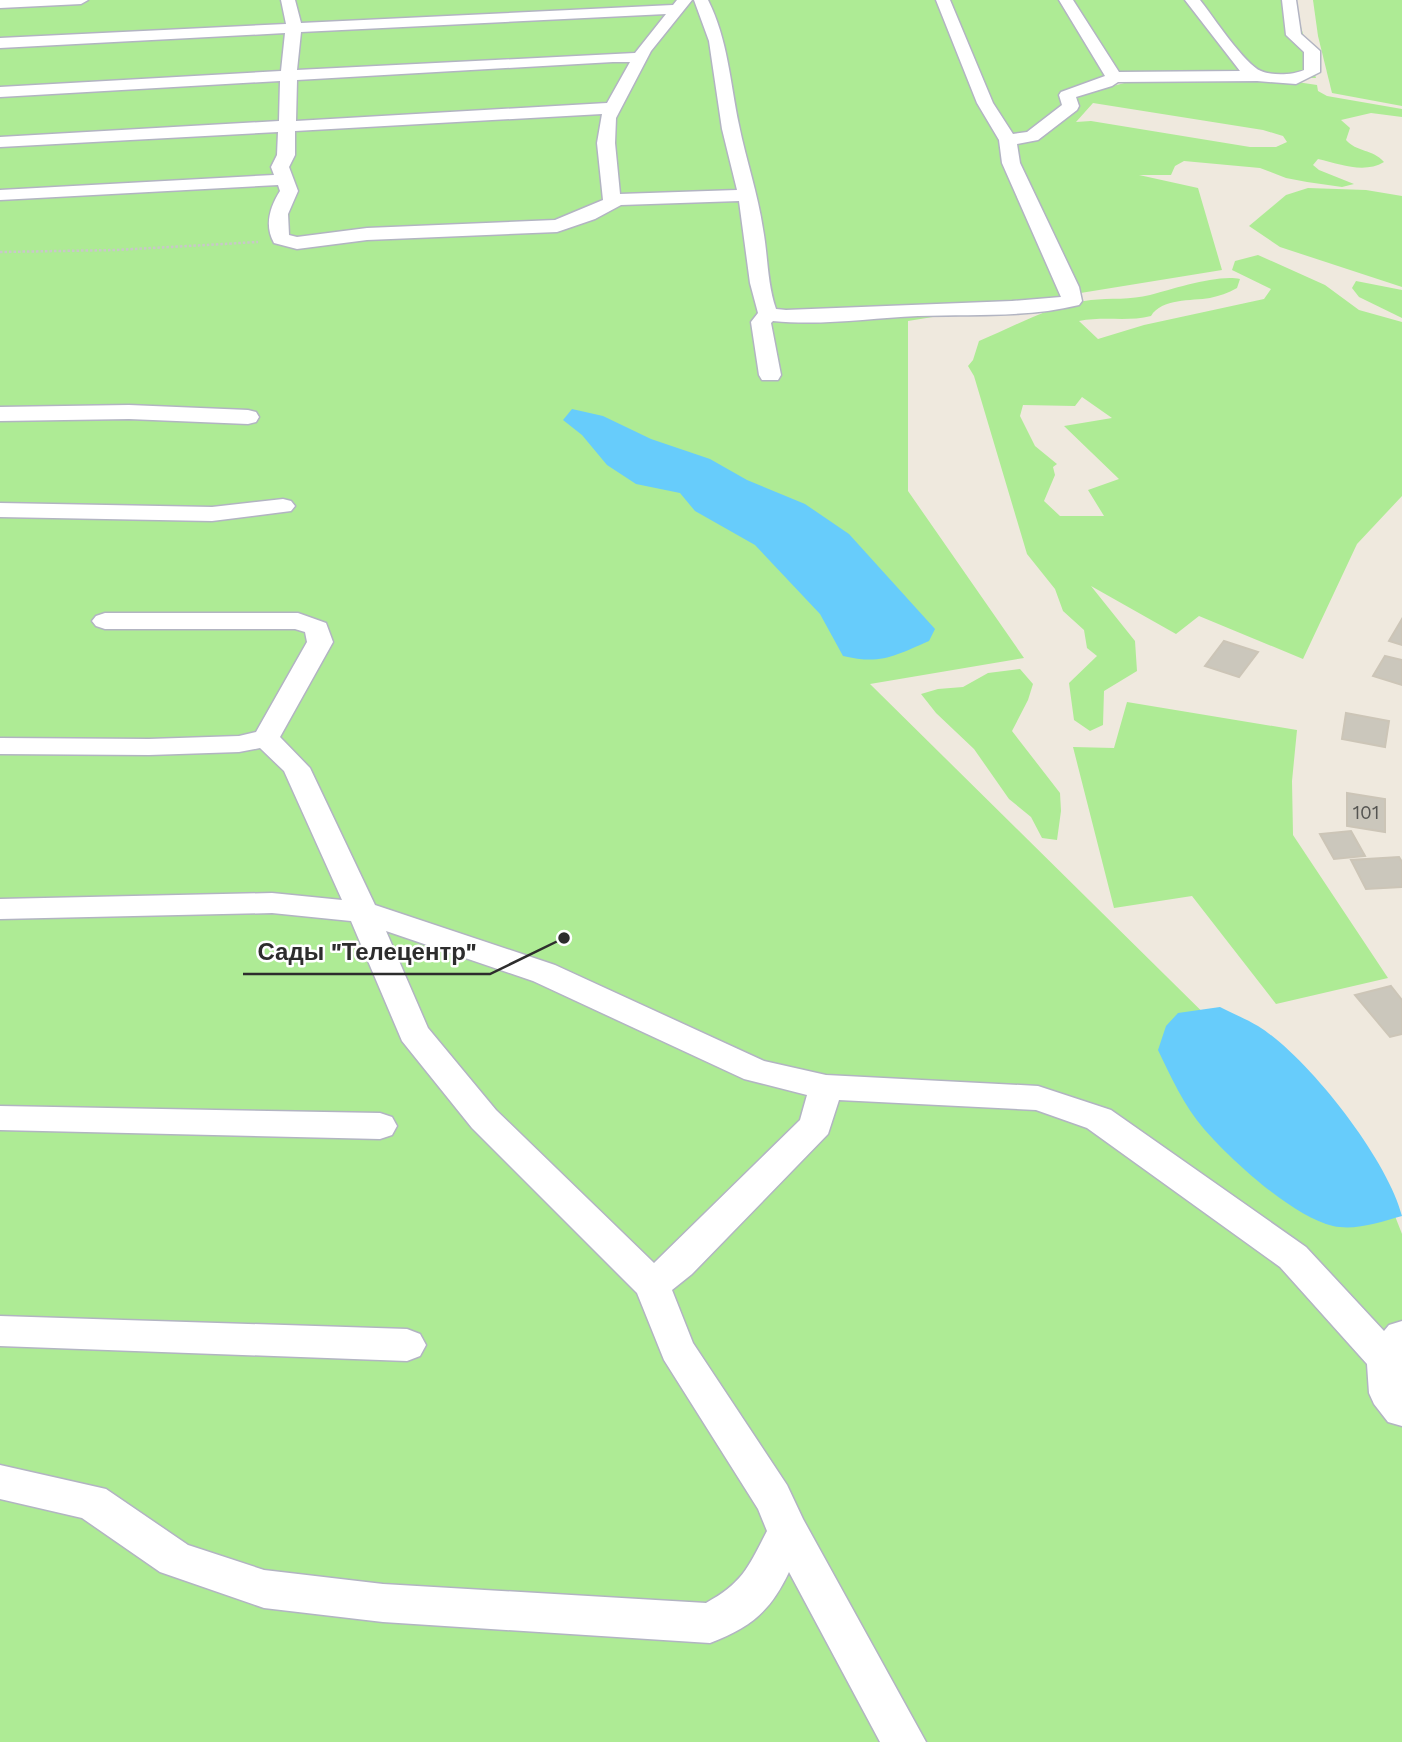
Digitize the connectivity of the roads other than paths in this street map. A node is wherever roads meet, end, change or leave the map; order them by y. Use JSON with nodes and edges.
{"nodes":[{"id":1,"x":81,"y":0,"type":"edge"},
{"id":2,"x":288,"y":0,"type":"edge"},
{"id":3,"x":701,"y":0,"type":"edge"},
{"id":4,"x":943,"y":0,"type":"edge"},
{"id":5,"x":1066,"y":0,"type":"edge"},
{"id":6,"x":1192,"y":0,"type":"edge"},
{"id":7,"x":1289,"y":0,"type":"edge"},
{"id":8,"x":0,"y":4,"type":"edge"},
{"id":9,"x":681,"y":5,"type":"edge"},
{"id":10,"x":294,"y":29,"type":"junction"},
{"id":11,"x":0,"y":43,"type":"edge"},
{"id":12,"x":639,"y":58,"type":"junction"},
{"id":13,"x":289,"y":75,"type":"junction"},
{"id":14,"x":1114,"y":76,"type":"junction"},
{"id":15,"x":1257,"y":76,"type":"junction"},
{"id":16,"x":0,"y":92,"type":"edge"},
{"id":17,"x":614,"y":108,"type":"junction"},
{"id":18,"x":286,"y":126,"type":"junction"},
{"id":19,"x":1008,"y":140,"type":"junction"},
{"id":20,"x":0,"y":142,"type":"edge"},
{"id":21,"x":285,"y":179,"type":"junction"},
{"id":22,"x":0,"y":195,"type":"edge"},
{"id":23,"x":747,"y":197,"type":"junction"},
{"id":24,"x":612,"y":203,"type":"junction"},
{"id":25,"x":768,"y":314,"type":"junction"},
{"id":26,"x":770,"y":375,"type":"dead end"},
{"id":27,"x":0,"y":414,"type":"edge"},
{"id":28,"x":248,"y":417,"type":"dead end"},
{"id":29,"x":283,"y":506,"type":"dead end"},
{"id":30,"x":0,"y":510,"type":"edge"},
{"id":31,"x":105,"y":621,"type":"dead end"},
{"id":32,"x":266,"y":738,"type":"junction"},
{"id":33,"x":0,"y":746,"type":"edge"},
{"id":34,"x":0,"y":909,"type":"edge"},
{"id":35,"x":363,"y":912,"type":"junction"},
{"id":36,"x":826,"y":1087,"type":"junction"},
{"id":37,"x":0,"y":1118,"type":"edge"},
{"id":38,"x":380,"y":1126,"type":"dead end"},
{"id":39,"x":652,"y":1285,"type":"junction"},
{"id":40,"x":0,"y":1331,"type":"edge"},
{"id":41,"x":407,"y":1345,"type":"dead end"},
{"id":42,"x":1394,"y":1347,"type":"edge"},
{"id":43,"x":1402,"y":1410,"type":"edge"},
{"id":44,"x":0,"y":1482,"type":"edge"},
{"id":45,"x":788,"y":1531,"type":"junction"},
{"id":46,"x":904,"y":1742,"type":"edge"}],
"edges":[{"from":1,"to":8,"type":"lane"},
{"from":2,"to":10,"type":"lane"},
{"from":3,"to":23,"type":"lane"},
{"from":4,"to":19,"type":"lane"},
{"from":5,"to":14,"type":"lane"},
{"from":6,"to":15,"type":"lane"},
{"from":7,"to":15,"type":"lane"},
{"from":9,"to":10,"type":"lane"},
{"from":9,"to":12,"type":"lane"},
{"from":10,"to":11,"type":"lane"},
{"from":10,"to":13,"type":"lane"},
{"from":12,"to":13,"type":"lane"},
{"from":12,"to":17,"type":"lane"},
{"from":13,"to":16,"type":"lane"},
{"from":13,"to":18,"type":"lane"},
{"from":14,"to":15,"type":"lane"},
{"from":14,"to":19,"type":"lane"},
{"from":17,"to":18,"type":"lane"},
{"from":17,"to":24,"type":"lane"},
{"from":18,"to":20,"type":"lane"},
{"from":18,"to":21,"type":"lane"},
{"from":19,"to":25,"type":"lane"},
{"from":21,"to":22,"type":"lane"},
{"from":21,"to":24,"type":"lane"},
{"from":23,"to":24,"type":"lane"},
{"from":23,"to":25,"type":"lane"},
{"from":25,"to":26,"type":"lane"},
{"from":27,"to":28,"type":"lane"},
{"from":29,"to":30,"type":"lane"},
{"from":31,"to":32,"type":"lane"},
{"from":32,"to":33,"type":"lane"},
{"from":32,"to":35,"type":"lane"},
{"from":34,"to":35,"type":"lane"},
{"from":35,"to":36,"type":"lane"},
{"from":35,"to":39,"type":"lane"},
{"from":36,"to":39,"type":"lane"},
{"from":36,"to":42,"type":"lane"},
{"from":37,"to":38,"type":"lane"},
{"from":39,"to":45,"type":"lane"},
{"from":40,"to":41,"type":"lane"},
{"from":42,"to":43,"type":"lane"},
{"from":44,"to":45,"type":"lane"},
{"from":45,"to":46,"type":"lane"}]}
